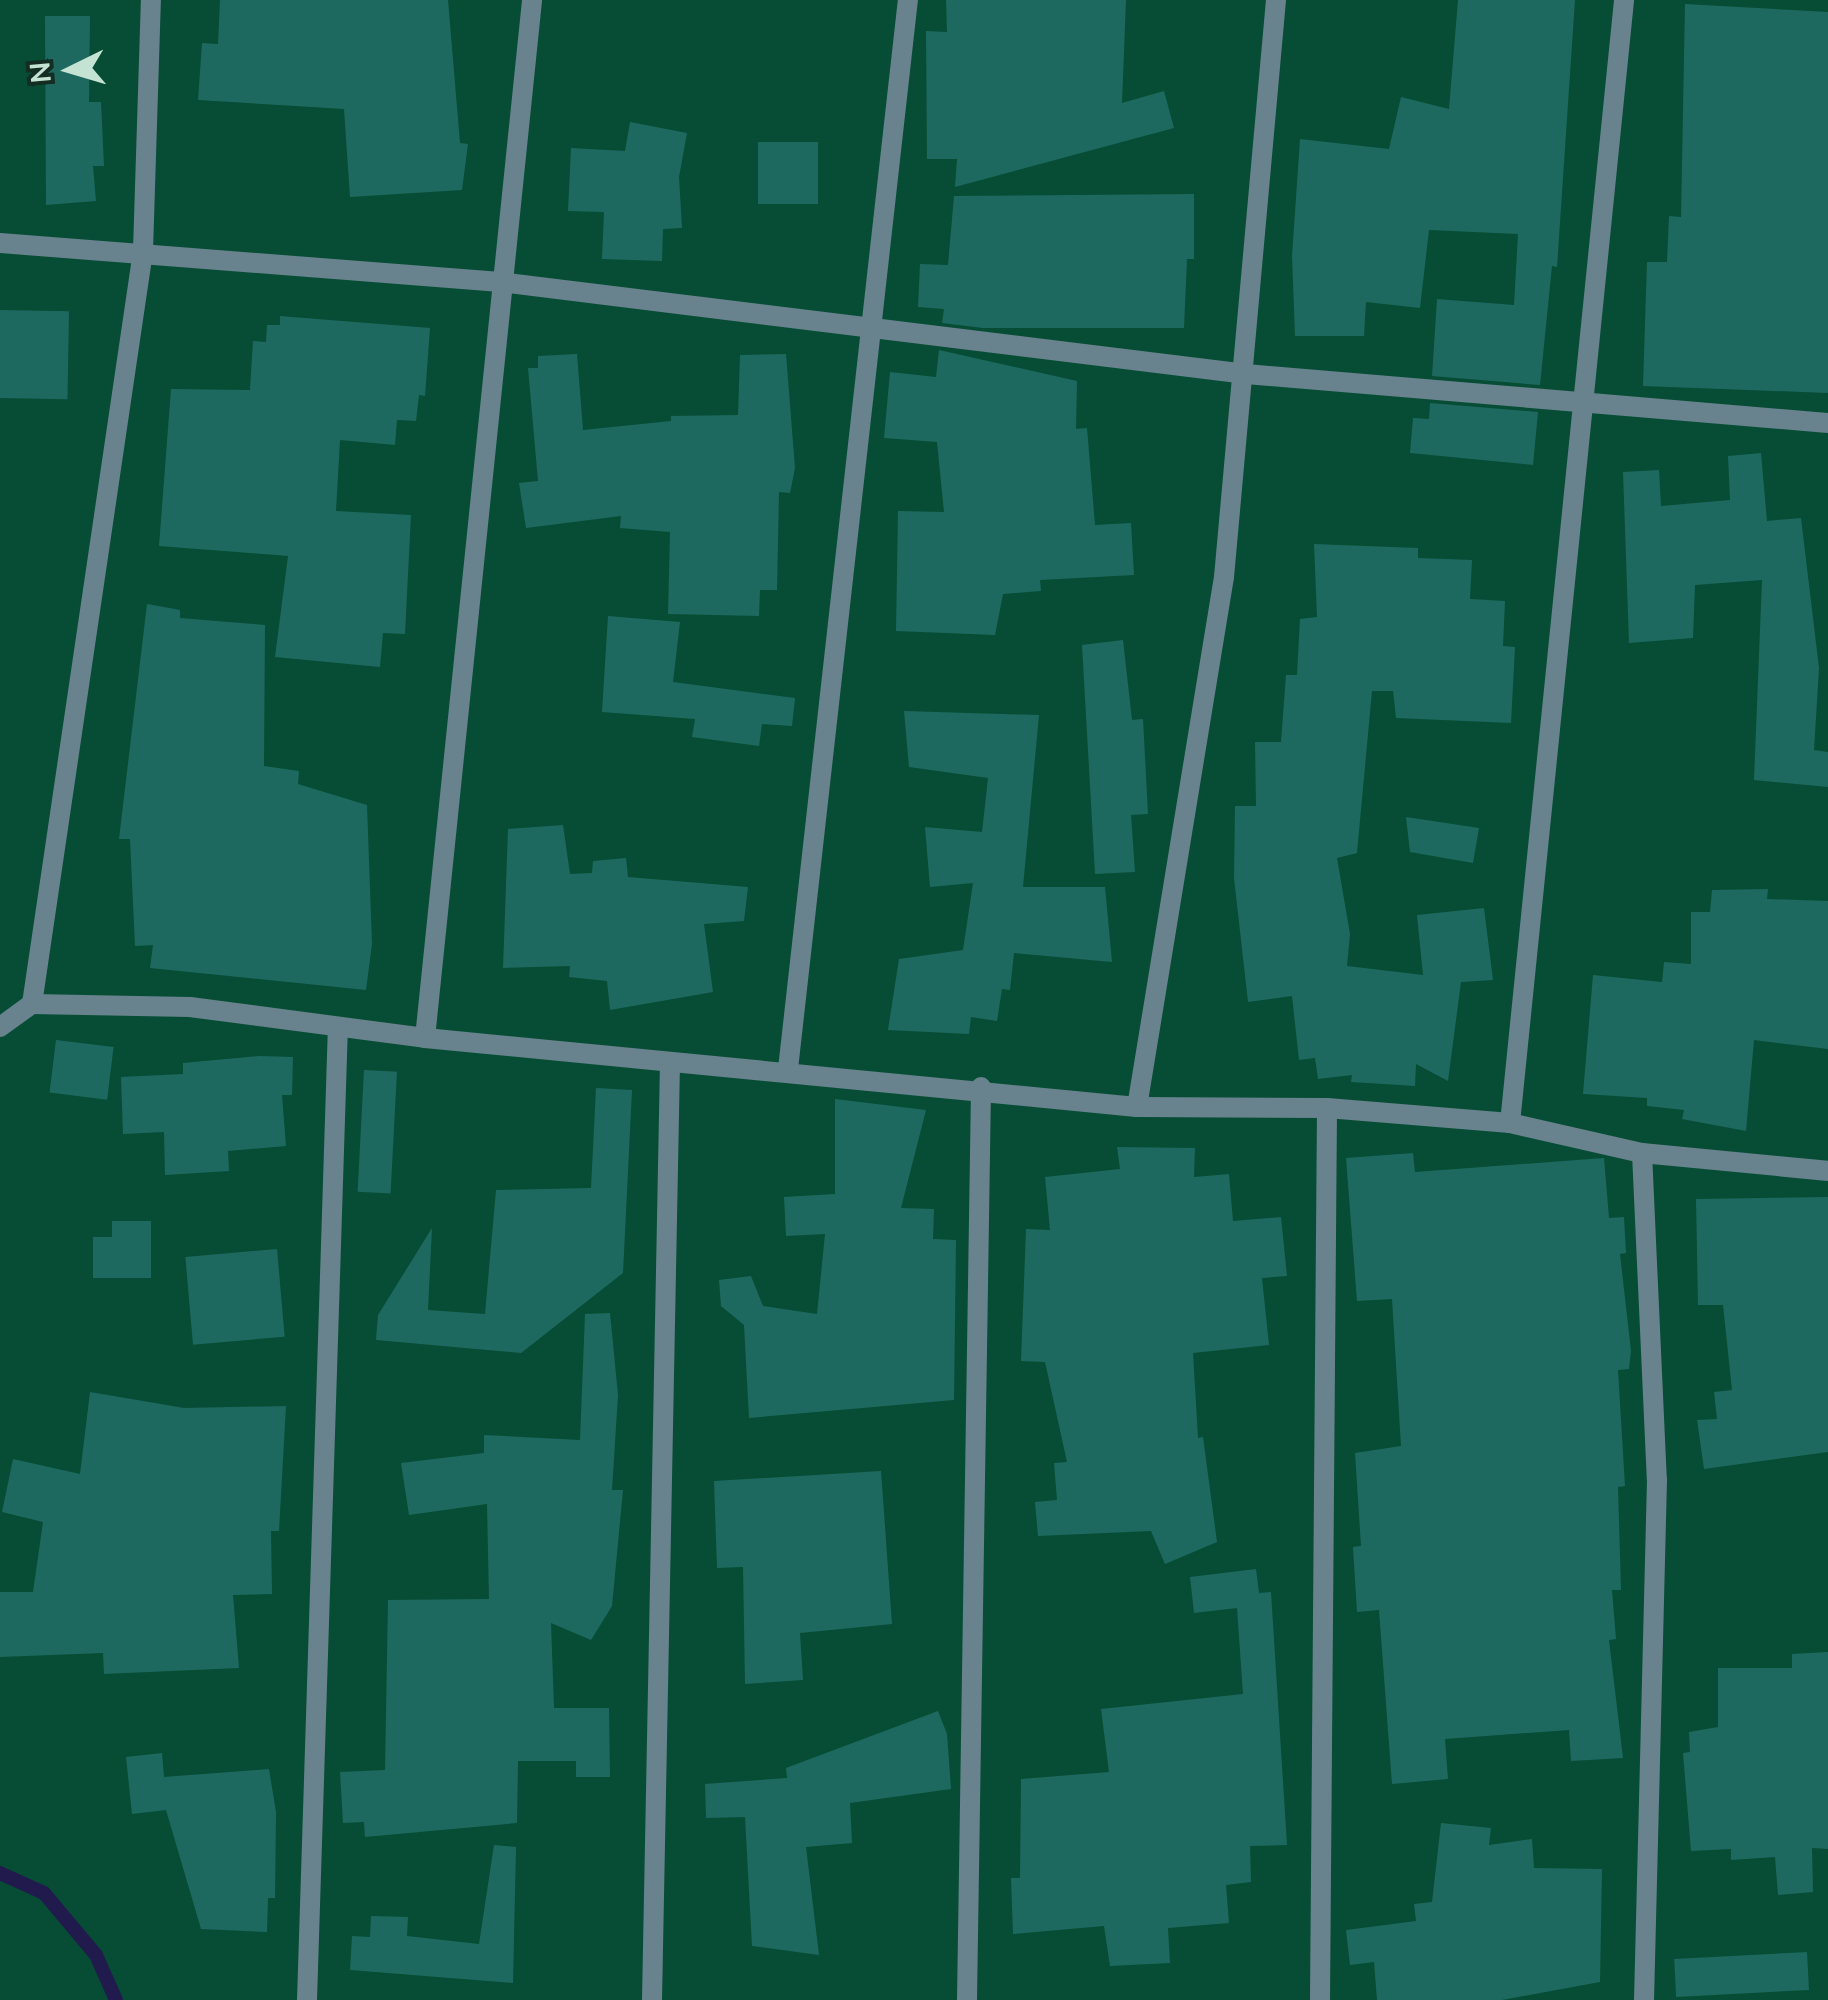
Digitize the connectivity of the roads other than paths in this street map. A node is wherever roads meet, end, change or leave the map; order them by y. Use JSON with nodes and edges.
{"nodes":[{"id":1,"x":151,"y":0,"type":"edge"},
{"id":2,"x":532,"y":0,"type":"edge"},
{"id":3,"x":908,"y":0,"type":"edge"},
{"id":4,"x":1276,"y":0,"type":"edge"},
{"id":5,"x":1624,"y":0,"type":"edge"},
{"id":6,"x":0,"y":244,"type":"edge"},
{"id":7,"x":143,"y":251,"type":"junction"},
{"id":8,"x":500,"y":282,"type":"junction"},
{"id":9,"x":867,"y":331,"type":"junction"},
{"id":10,"x":1246,"y":374,"type":"junction"},
{"id":11,"x":1582,"y":402,"type":"junction"},
{"id":12,"x":1828,"y":422,"type":"edge"},
{"id":13,"x":32,"y":1004,"type":"junction"},
{"id":14,"x":0,"y":1026,"type":"edge"},
{"id":15,"x":338,"y":1028,"type":"junction"},
{"id":16,"x":425,"y":1038,"type":"junction"},
{"id":17,"x":670,"y":1063,"type":"junction"},
{"id":18,"x":788,"y":1069,"type":"junction"},
{"id":19,"x":981,"y":1088,"type":"junction"},
{"id":20,"x":1137,"y":1107,"type":"junction"},
{"id":21,"x":1328,"y":1108,"type":"junction"},
{"id":22,"x":1510,"y":1123,"type":"junction"},
{"id":23,"x":1642,"y":1154,"type":"junction"},
{"id":24,"x":1828,"y":1171,"type":"edge"},
{"id":25,"x":308,"y":2000,"type":"edge"},
{"id":26,"x":652,"y":2000,"type":"edge"},
{"id":27,"x":967,"y":2000,"type":"edge"},
{"id":28,"x":1320,"y":2000,"type":"edge"},
{"id":29,"x":1644,"y":2000,"type":"edge"}],
"edges":[{"from":1,"to":7,"type":"street"},
{"from":2,"to":8,"type":"street"},
{"from":3,"to":9,"type":"street"},
{"from":4,"to":10,"type":"street"},
{"from":5,"to":11,"type":"street"},
{"from":6,"to":7,"type":"street"},
{"from":7,"to":8,"type":"street"},
{"from":7,"to":13,"type":"street"},
{"from":8,"to":9,"type":"street"},
{"from":8,"to":16,"type":"street"},
{"from":9,"to":10,"type":"street"},
{"from":9,"to":18,"type":"street"},
{"from":10,"to":11,"type":"street"},
{"from":10,"to":20,"type":"street"},
{"from":11,"to":12,"type":"street"},
{"from":11,"to":22,"type":"street"},
{"from":13,"to":14,"type":"street"},
{"from":13,"to":15,"type":"street"},
{"from":15,"to":16,"type":"street"},
{"from":15,"to":25,"type":"street"},
{"from":16,"to":17,"type":"street"},
{"from":17,"to":18,"type":"street"},
{"from":17,"to":26,"type":"street"},
{"from":18,"to":19,"type":"street"},
{"from":19,"to":20,"type":"street"},
{"from":19,"to":27,"type":"street"},
{"from":20,"to":21,"type":"street"},
{"from":21,"to":22,"type":"street"},
{"from":21,"to":28,"type":"street"},
{"from":22,"to":23,"type":"street"},
{"from":23,"to":24,"type":"street"},
{"from":23,"to":29,"type":"street"}]}
